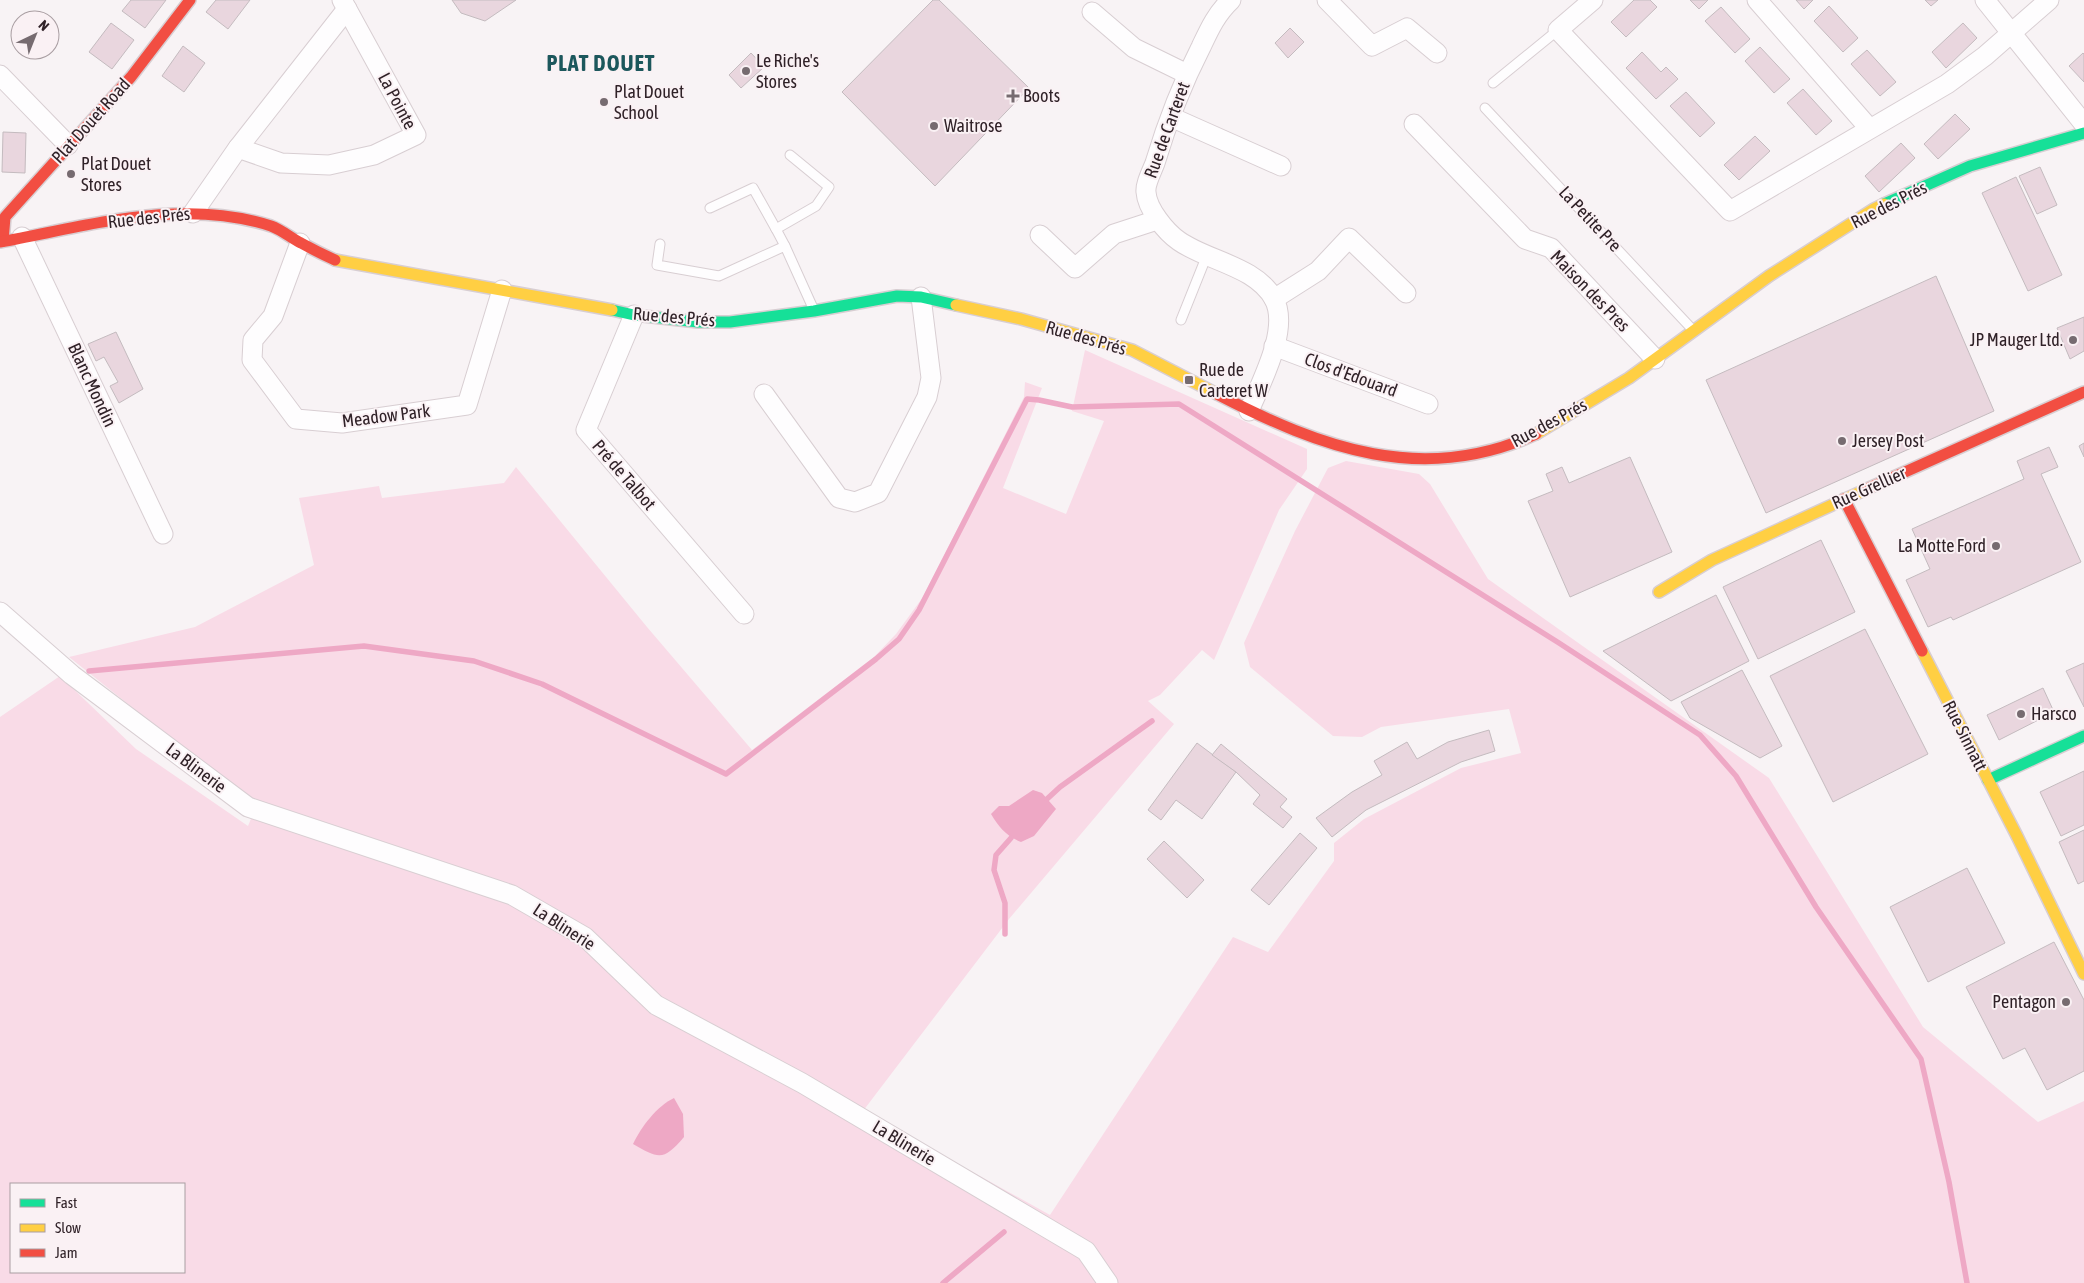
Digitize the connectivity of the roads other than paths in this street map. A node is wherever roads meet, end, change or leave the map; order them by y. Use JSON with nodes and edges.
{"nodes":[{"id":1,"x":190,"y":0,"type":"edge"},
{"id":2,"x":1231,"y":0,"type":"edge"},
{"id":3,"x":1327,"y":0,"type":"edge"},
{"id":4,"x":1593,"y":0,"type":"edge"},
{"id":5,"x":1757,"y":0,"type":"edge"},
{"id":6,"x":1985,"y":0,"type":"edge"},
{"id":7,"x":2050,"y":0,"type":"edge"},
{"id":8,"x":345,"y":5,"type":"edge"},
{"id":9,"x":1092,"y":12,"type":"dead end"},
{"id":10,"x":1558,"y":30,"type":"junction"},
{"id":11,"x":2012,"y":33,"type":"junction"},
{"id":12,"x":1437,"y":53,"type":"dead end"},
{"id":13,"x":1187,"y":74,"type":"junction"},
{"id":14,"x":0,"y":75,"type":"edge"},
{"id":15,"x":1493,"y":83,"type":"dead end"},
{"id":16,"x":1485,"y":108,"type":"dead end"},
{"id":17,"x":1171,"y":117,"type":"junction"},
{"id":18,"x":1414,"y":124,"type":"dead end"},
{"id":19,"x":2084,"y":124,"type":"edge"},
{"id":20,"x":1869,"y":128,"type":"junction"},
{"id":21,"x":2084,"y":133,"type":"edge"},
{"id":22,"x":68,"y":146,"type":"junction"},
{"id":23,"x":238,"y":148,"type":"junction"},
{"id":24,"x":790,"y":155,"type":"dead end"},
{"id":25,"x":1281,"y":166,"type":"dead end"},
{"id":26,"x":710,"y":208,"type":"dead end"},
{"id":27,"x":193,"y":212,"type":"junction"},
{"id":28,"x":1157,"y":220,"type":"junction"},
{"id":29,"x":776,"y":228,"type":"junction"},
{"id":30,"x":1040,"y":235,"type":"dead end"},
{"id":31,"x":22,"y":237,"type":"junction"},
{"id":32,"x":2,"y":242,"type":"edge"},
{"id":33,"x":300,"y":243,"type":"junction"},
{"id":34,"x":660,"y":244,"type":"dead end"},
{"id":35,"x":785,"y":246,"type":"junction"},
{"id":36,"x":1207,"y":254,"type":"junction"},
{"id":37,"x":502,"y":290,"type":"junction"},
{"id":38,"x":1406,"y":293,"type":"dead end"},
{"id":39,"x":921,"y":297,"type":"junction"},
{"id":40,"x":1274,"y":298,"type":"junction"},
{"id":41,"x":814,"y":311,"type":"junction"},
{"id":42,"x":634,"y":315,"type":"junction"},
{"id":43,"x":1181,"y":320,"type":"dead end"},
{"id":44,"x":1694,"y":331,"type":"junction"},
{"id":45,"x":1274,"y":346,"type":"junction"},
{"id":46,"x":1655,"y":359,"type":"junction"},
{"id":47,"x":2084,"y":392,"type":"edge"},
{"id":48,"x":764,"y":394,"type":"dead end"},
{"id":49,"x":1428,"y":404,"type":"dead end"},
{"id":50,"x":1249,"y":411,"type":"junction"},
{"id":51,"x":1844,"y":499,"type":"junction"},
{"id":52,"x":163,"y":534,"type":"dead end"},
{"id":53,"x":1659,"y":592,"type":"dead end"},
{"id":54,"x":0,"y":612,"type":"edge"},
{"id":55,"x":744,"y":614,"type":"dead end"},
{"id":56,"x":2084,"y":736,"type":"edge"},
{"id":57,"x":1988,"y":780,"type":"junction"},
{"id":58,"x":2084,"y":974,"type":"edge"},
{"id":59,"x":1108,"y":1283,"type":"edge"}],
"edges":[{"from":1,"to":22,"type":"main road","name":"Plat Douet Road"},
{"from":2,"to":13,"type":"street","name":"Rue de Carteret"},
{"from":3,"to":12,"type":"street"},
{"from":4,"to":10,"type":"street"},
{"from":5,"to":20,"type":"street"},
{"from":6,"to":11,"type":"street"},
{"from":7,"to":11,"type":"street"},
{"from":8,"to":23,"type":"street","name":"La Pointe"},
{"from":8,"to":23,"type":"street","name":"La Pointe"},
{"from":9,"to":13,"type":"street"},
{"from":10,"to":15,"type":"lane"},
{"from":10,"to":20,"type":"street"},
{"from":11,"to":19,"type":"street"},
{"from":11,"to":20,"type":"street"},
{"from":13,"to":17,"type":"street","name":"Rue de Carteret"},
{"from":14,"to":22,"type":"street"},
{"from":16,"to":44,"type":"lane","name":"La Petite Pre"},
{"from":17,"to":25,"type":"street"},
{"from":17,"to":28,"type":"street","name":"Rue de Carteret"},
{"from":18,"to":46,"type":"street","name":"Maison des Pres"},
{"from":21,"to":44,"type":"main road","name":"Rue des Prés"},
{"from":22,"to":32,"type":"main road","name":"Plat Douet Road"},
{"from":23,"to":27,"type":"street","name":"La Pointe"},
{"from":24,"to":29,"type":"lane"},
{"from":26,"to":29,"type":"lane"},
{"from":27,"to":31,"type":"main road","name":"Rue des Prés"},
{"from":27,"to":33,"type":"main road","name":"Rue des Prés"},
{"from":28,"to":30,"type":"street"},
{"from":28,"to":36,"type":"street","name":"Rue de Carteret"},
{"from":29,"to":35,"type":"lane"},
{"from":31,"to":32,"type":"main road","name":"Rue des Prés"},
{"from":31,"to":52,"type":"street","name":"Blanc Mondin"},
{"from":33,"to":37,"type":"main road","name":"Rue des Prés"},
{"from":33,"to":37,"type":"street","name":"Meadow Park"},
{"from":34,"to":35,"type":"lane"},
{"from":35,"to":41,"type":"lane"},
{"from":36,"to":40,"type":"street","name":"Rue de Carteret"},
{"from":36,"to":43,"type":"lane"},
{"from":37,"to":42,"type":"main road","name":"Rue des Prés"},
{"from":38,"to":40,"type":"street"},
{"from":39,"to":41,"type":"main road","name":"Rue des Prés"},
{"from":39,"to":48,"type":"street"},
{"from":39,"to":50,"type":"main road","name":"Rue des Prés"},
{"from":40,"to":45,"type":"street"},
{"from":41,"to":42,"type":"main road","name":"Rue des Prés"},
{"from":42,"to":55,"type":"street","name":"Pré de Talbot"},
{"from":44,"to":46,"type":"main road","name":"Rue des Prés"},
{"from":45,"to":49,"type":"street","name":"Clos d'Edouard"},
{"from":45,"to":50,"type":"street"},
{"from":46,"to":50,"type":"main road","name":"Rue des Prés"},
{"from":47,"to":51,"type":"main road","name":"Rue Grellier"},
{"from":51,"to":53,"type":"main road","name":"Rue Grellier"},
{"from":51,"to":57,"type":"main road","name":"Rue Sinnatt"},
{"from":54,"to":59,"type":"street","name":"La Blinerie"},
{"from":56,"to":57,"type":"main road"},
{"from":57,"to":58,"type":"main road","name":"Rue Sinnatt"}]}
